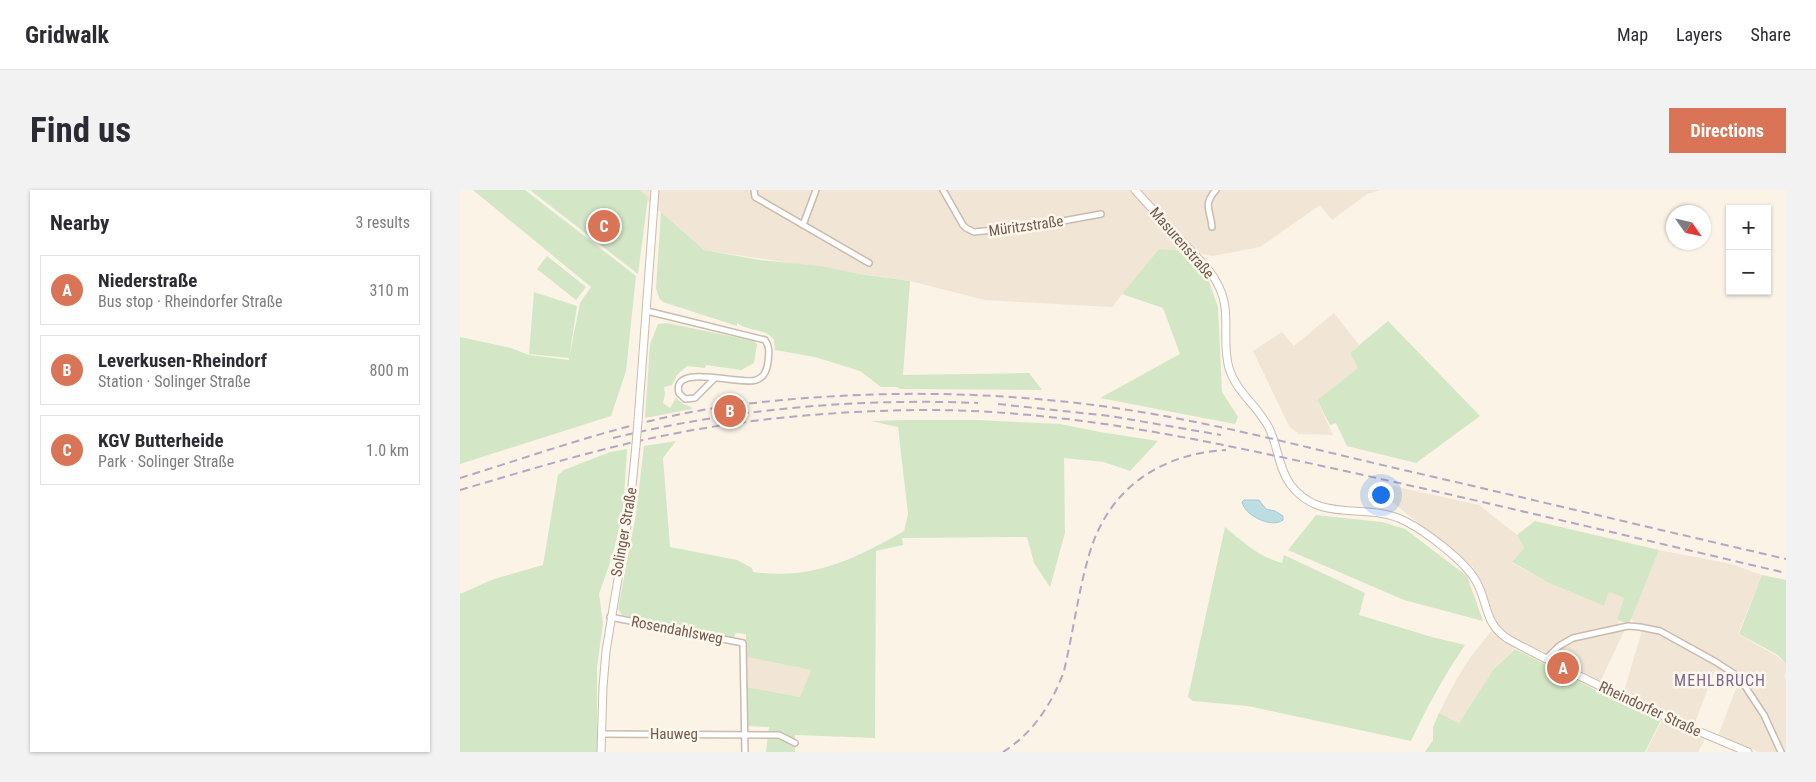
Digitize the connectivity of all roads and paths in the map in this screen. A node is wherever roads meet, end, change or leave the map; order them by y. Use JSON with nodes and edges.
{"nodes":[{"id":1,"x":655,"y":190,"type":"edge"},
{"id":2,"x":754,"y":190,"type":"edge"},
{"id":3,"x":816,"y":190,"type":"edge"},
{"id":4,"x":943,"y":190,"type":"edge"},
{"id":5,"x":1135,"y":190,"type":"edge"},
{"id":6,"x":1216,"y":190,"type":"edge"},
{"id":7,"x":1101,"y":214,"type":"dead end"},
{"id":8,"x":803,"y":225,"type":"junction"},
{"id":9,"x":1212,"y":228,"type":"dead end"},
{"id":10,"x":869,"y":263,"type":"dead end"},
{"id":11,"x":647,"y":311,"type":"junction"},
{"id":12,"x":715,"y":378,"type":"junction"},
{"id":13,"x":1476,"y":580,"type":"joint"},
{"id":14,"x":610,"y":617,"type":"junction"},
{"id":15,"x":1546,"y":659,"type":"junction"},
{"id":16,"x":602,"y":734,"type":"junction"},
{"id":17,"x":746,"y":734,"type":"junction"},
{"id":18,"x":795,"y":743,"type":"dead end"},
{"id":19,"x":601,"y":752,"type":"edge"},
{"id":20,"x":746,"y":752,"type":"edge"},
{"id":21,"x":1748,"y":752,"type":"edge"},
{"id":22,"x":1781,"y":752,"type":"edge"}],
"edges":[{"from":1,"to":11,"type":"main road","name":"Solinger Straße"},
{"from":2,"to":8,"type":"street"},
{"from":3,"to":8,"type":"street"},
{"from":4,"to":7,"type":"street","name":"Müritzstraße"},
{"from":5,"to":13,"type":"main road","name":"Masurenstraße"},
{"from":6,"to":9,"type":"street"},
{"from":8,"to":10,"type":"street"},
{"from":11,"to":12,"type":"street"},
{"from":11,"to":14,"type":"main road","name":"Solinger Straße","bridge":true},
{"from":12,"to":12,"type":"street"},
{"from":13,"to":15,"type":"main road","name":"Rheindorfer Straße"},
{"from":14,"to":16,"type":"main road","name":"Solinger Straße"},
{"from":14,"to":17,"type":"street","name":"Rosendahlsweg"},
{"from":15,"to":21,"type":"main road","name":"Rheindorfer Straße"},
{"from":15,"to":22,"type":"street"},
{"from":16,"to":17,"type":"street","name":"Hauweg"},
{"from":16,"to":19,"type":"main road","name":"Solinger Straße"},
{"from":17,"to":18,"type":"street","name":"Hauweg"},
{"from":17,"to":20,"type":"street"}]}
